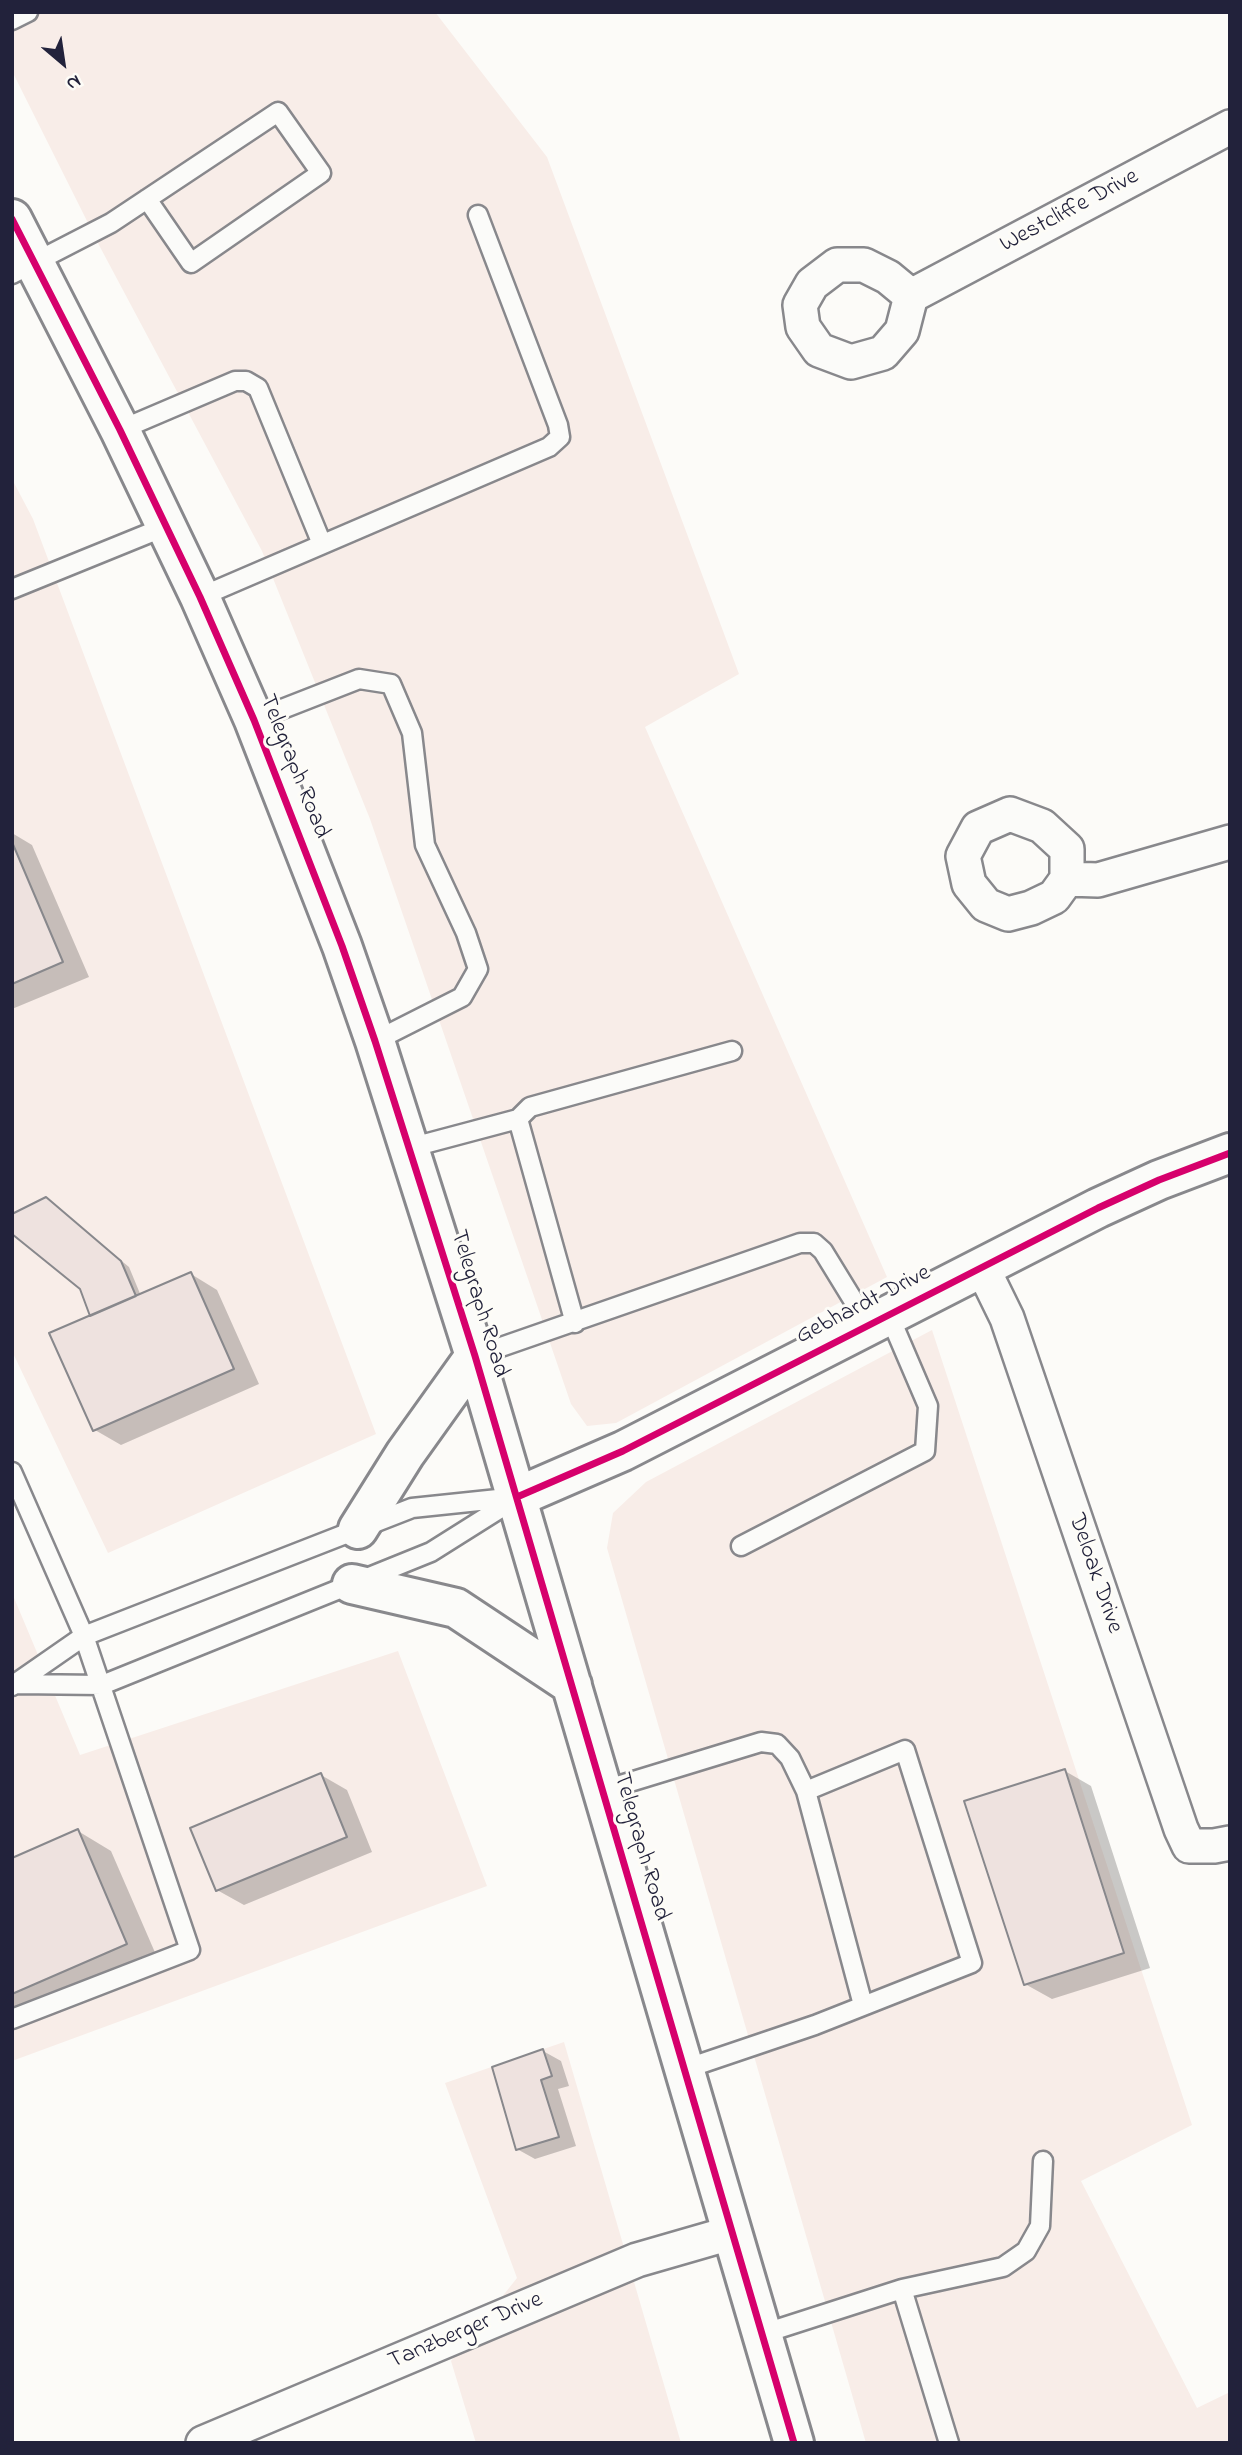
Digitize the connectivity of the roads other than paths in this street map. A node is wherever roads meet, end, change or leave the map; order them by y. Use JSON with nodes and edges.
{"nodes":[{"id":1,"x":28,"y":12,"type":"edge"},
{"id":2,"x":12,"y":20,"type":"edge"},
{"id":3,"x":1230,"y":127,"type":"edge"},
{"id":4,"x":147,"y":200,"type":"junction"},
{"id":5,"x":478,"y":215,"type":"dead end"},
{"id":6,"x":12,"y":219,"type":"edge"},
{"id":7,"x":24,"y":269,"type":"edge"},
{"id":8,"x":911,"y":296,"type":"dead end"},
{"id":9,"x":120,"y":430,"type":"junction"},
{"id":10,"x":167,"y":526,"type":"junction"},
{"id":11,"x":322,"y":544,"type":"junction"},
{"id":12,"x":12,"y":590,"type":"edge"},
{"id":13,"x":200,"y":597,"type":"junction"},
{"id":14,"x":254,"y":720,"type":"junction"},
{"id":15,"x":1230,"y":842,"type":"edge"},
{"id":16,"x":1067,"y":879,"type":"dead end"},
{"id":17,"x":375,"y":1041,"type":"junction"},
{"id":18,"x":732,"y":1051,"type":"dead end"},
{"id":19,"x":518,"y":1119,"type":"junction"},
{"id":20,"x":409,"y":1148,"type":"junction"},
{"id":21,"x":1230,"y":1153,"type":"edge"},
{"id":22,"x":982,"y":1267,"type":"junction"},
{"id":23,"x":879,"y":1320,"type":"junction"},
{"id":24,"x":575,"y":1323,"type":"junction"},
{"id":25,"x":475,"y":1356,"type":"junction"},
{"id":26,"x":12,"y":1472,"type":"edge"},
{"id":27,"x":517,"y":1497,"type":"junction"},
{"id":28,"x":358,"y":1529,"type":"junction"},
{"id":29,"x":741,"y":1546,"type":"dead end"},
{"id":30,"x":352,"y":1584,"type":"junction"},
{"id":31,"x":84,"y":1636,"type":"junction"},
{"id":32,"x":15,"y":1685,"type":"edge"},
{"id":33,"x":102,"y":1685,"type":"junction"},
{"id":34,"x":572,"y":1685,"type":"junction"},
{"id":35,"x":604,"y":1790,"type":"junction"},
{"id":36,"x":806,"y":1791,"type":"junction"},
{"id":37,"x":1230,"y":1843,"type":"edge"},
{"id":38,"x":863,"y":2005,"type":"junction"},
{"id":39,"x":12,"y":2019,"type":"edge"},
{"id":40,"x":685,"y":2069,"type":"junction"},
{"id":41,"x":1043,"y":2161,"type":"dead end"},
{"id":42,"x":734,"y":2232,"type":"junction"},
{"id":43,"x":902,"y":2289,"type":"junction"},
{"id":44,"x":762,"y":2334,"type":"junction"},
{"id":45,"x":203,"y":2443,"type":"edge"},
{"id":46,"x":794,"y":2443,"type":"edge"},
{"id":47,"x":950,"y":2443,"type":"edge"}],
"edges":[{"from":1,"to":2,"type":"lane"},
{"from":3,"to":8,"type":"street","name":"Westcliffe Drive"},
{"from":4,"to":4,"type":"lane"},
{"from":4,"to":7,"type":"lane"},
{"from":5,"to":11,"type":"lane"},
{"from":6,"to":7,"type":"main road","name":"Telegraph Road"},
{"from":7,"to":9,"type":"main road","name":"Telegraph Road"},
{"from":9,"to":10,"type":"main road","name":"Telegraph Road"},
{"from":9,"to":11,"type":"lane"},
{"from":10,"to":12,"type":"lane"},
{"from":10,"to":13,"type":"main road","name":"Telegraph Road"},
{"from":11,"to":13,"type":"lane"},
{"from":13,"to":14,"type":"main road","name":"Telegraph Road"},
{"from":14,"to":17,"type":"main road","name":"Telegraph Road"},
{"from":14,"to":17,"type":"lane"},
{"from":15,"to":16,"type":"street"},
{"from":17,"to":20,"type":"main road","name":"Telegraph Road"},
{"from":18,"to":19,"type":"lane"},
{"from":19,"to":20,"type":"lane"},
{"from":19,"to":24,"type":"lane"},
{"from":20,"to":25,"type":"main road","name":"Telegraph Road"},
{"from":21,"to":22,"type":"main road","name":"Gebhardt Drive"},
{"from":22,"to":23,"type":"main road","name":"Gebhardt Drive"},
{"from":22,"to":37,"type":"street","name":"Deloak Drive"},
{"from":23,"to":24,"type":"lane"},
{"from":23,"to":27,"type":"main road","name":"Gebhardt Drive"},
{"from":23,"to":29,"type":"lane"},
{"from":24,"to":25,"type":"lane"},
{"from":25,"to":27,"type":"main road","name":"Telegraph Road"},
{"from":25,"to":28,"type":"main road"},
{"from":26,"to":31,"type":"lane"},
{"from":27,"to":28,"type":"lane"},
{"from":27,"to":30,"type":"lane"},
{"from":27,"to":34,"type":"main road","name":"Telegraph Road"},
{"from":28,"to":31,"type":"lane"},
{"from":30,"to":33,"type":"lane"},
{"from":30,"to":34,"type":"main road"},
{"from":31,"to":32,"type":"lane"},
{"from":31,"to":33,"type":"lane"},
{"from":32,"to":33,"type":"lane"},
{"from":33,"to":39,"type":"lane"},
{"from":34,"to":35,"type":"main road","name":"Telegraph Road"},
{"from":35,"to":36,"type":"lane"},
{"from":35,"to":40,"type":"main road","name":"Telegraph Road"},
{"from":36,"to":38,"type":"lane"},
{"from":36,"to":38,"type":"lane"},
{"from":38,"to":40,"type":"lane"},
{"from":40,"to":42,"type":"main road","name":"Telegraph Road"},
{"from":41,"to":43,"type":"lane"},
{"from":42,"to":44,"type":"main road","name":"Telegraph Road"},
{"from":42,"to":45,"type":"street","name":"Tanzberger Drive"},
{"from":43,"to":44,"type":"lane"},
{"from":43,"to":47,"type":"lane"},
{"from":44,"to":46,"type":"main road","name":"Telegraph Road"}]}
